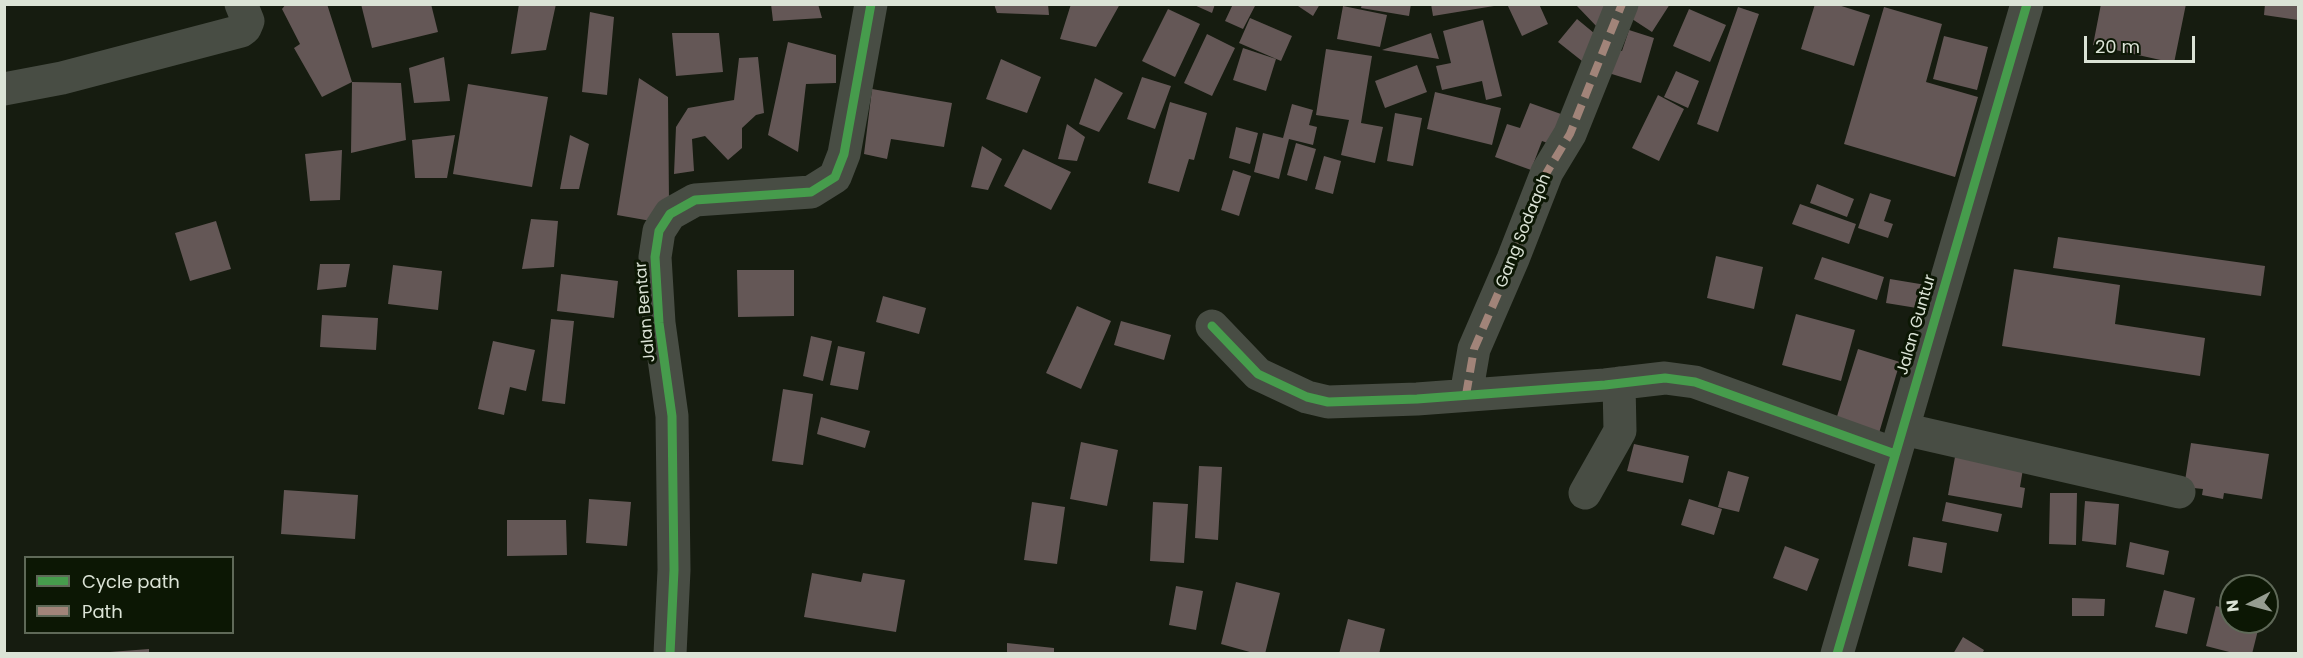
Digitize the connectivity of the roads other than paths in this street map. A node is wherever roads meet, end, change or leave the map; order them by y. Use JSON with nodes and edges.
{"nodes":[{"id":1,"x":240,"y":4,"type":"edge"},
{"id":2,"x":871,"y":4,"type":"edge"},
{"id":3,"x":1622,"y":4,"type":"edge"},
{"id":4,"x":2027,"y":4,"type":"edge"},
{"id":5,"x":4,"y":89,"type":"edge"},
{"id":6,"x":1212,"y":327,"type":"dead end"},
{"id":7,"x":1619,"y":383,"type":"junction"},
{"id":8,"x":1466,"y":395,"type":"junction"},
{"id":9,"x":1899,"y":441,"type":"junction"},
{"id":10,"x":2179,"y":492,"type":"dead end"},
{"id":11,"x":1585,"y":493,"type":"dead end"},
{"id":12,"x":670,"y":654,"type":"edge"},
{"id":13,"x":1837,"y":654,"type":"edge"}],
"edges":[{"from":1,"to":5,"type":"street"},
{"from":2,"to":12,"type":"street","name":"Jalan Bentar"},
{"from":3,"to":8,"type":"street","name":"Gang Sodaqoh"},
{"from":4,"to":9,"type":"street","name":"Jalan Guntur"},
{"from":6,"to":8,"type":"street"},
{"from":7,"to":8,"type":"street"},
{"from":7,"to":9,"type":"street"},
{"from":7,"to":11,"type":"street"},
{"from":9,"to":10,"type":"street"},
{"from":9,"to":13,"type":"street","name":"Jalan Guntur"}]}
